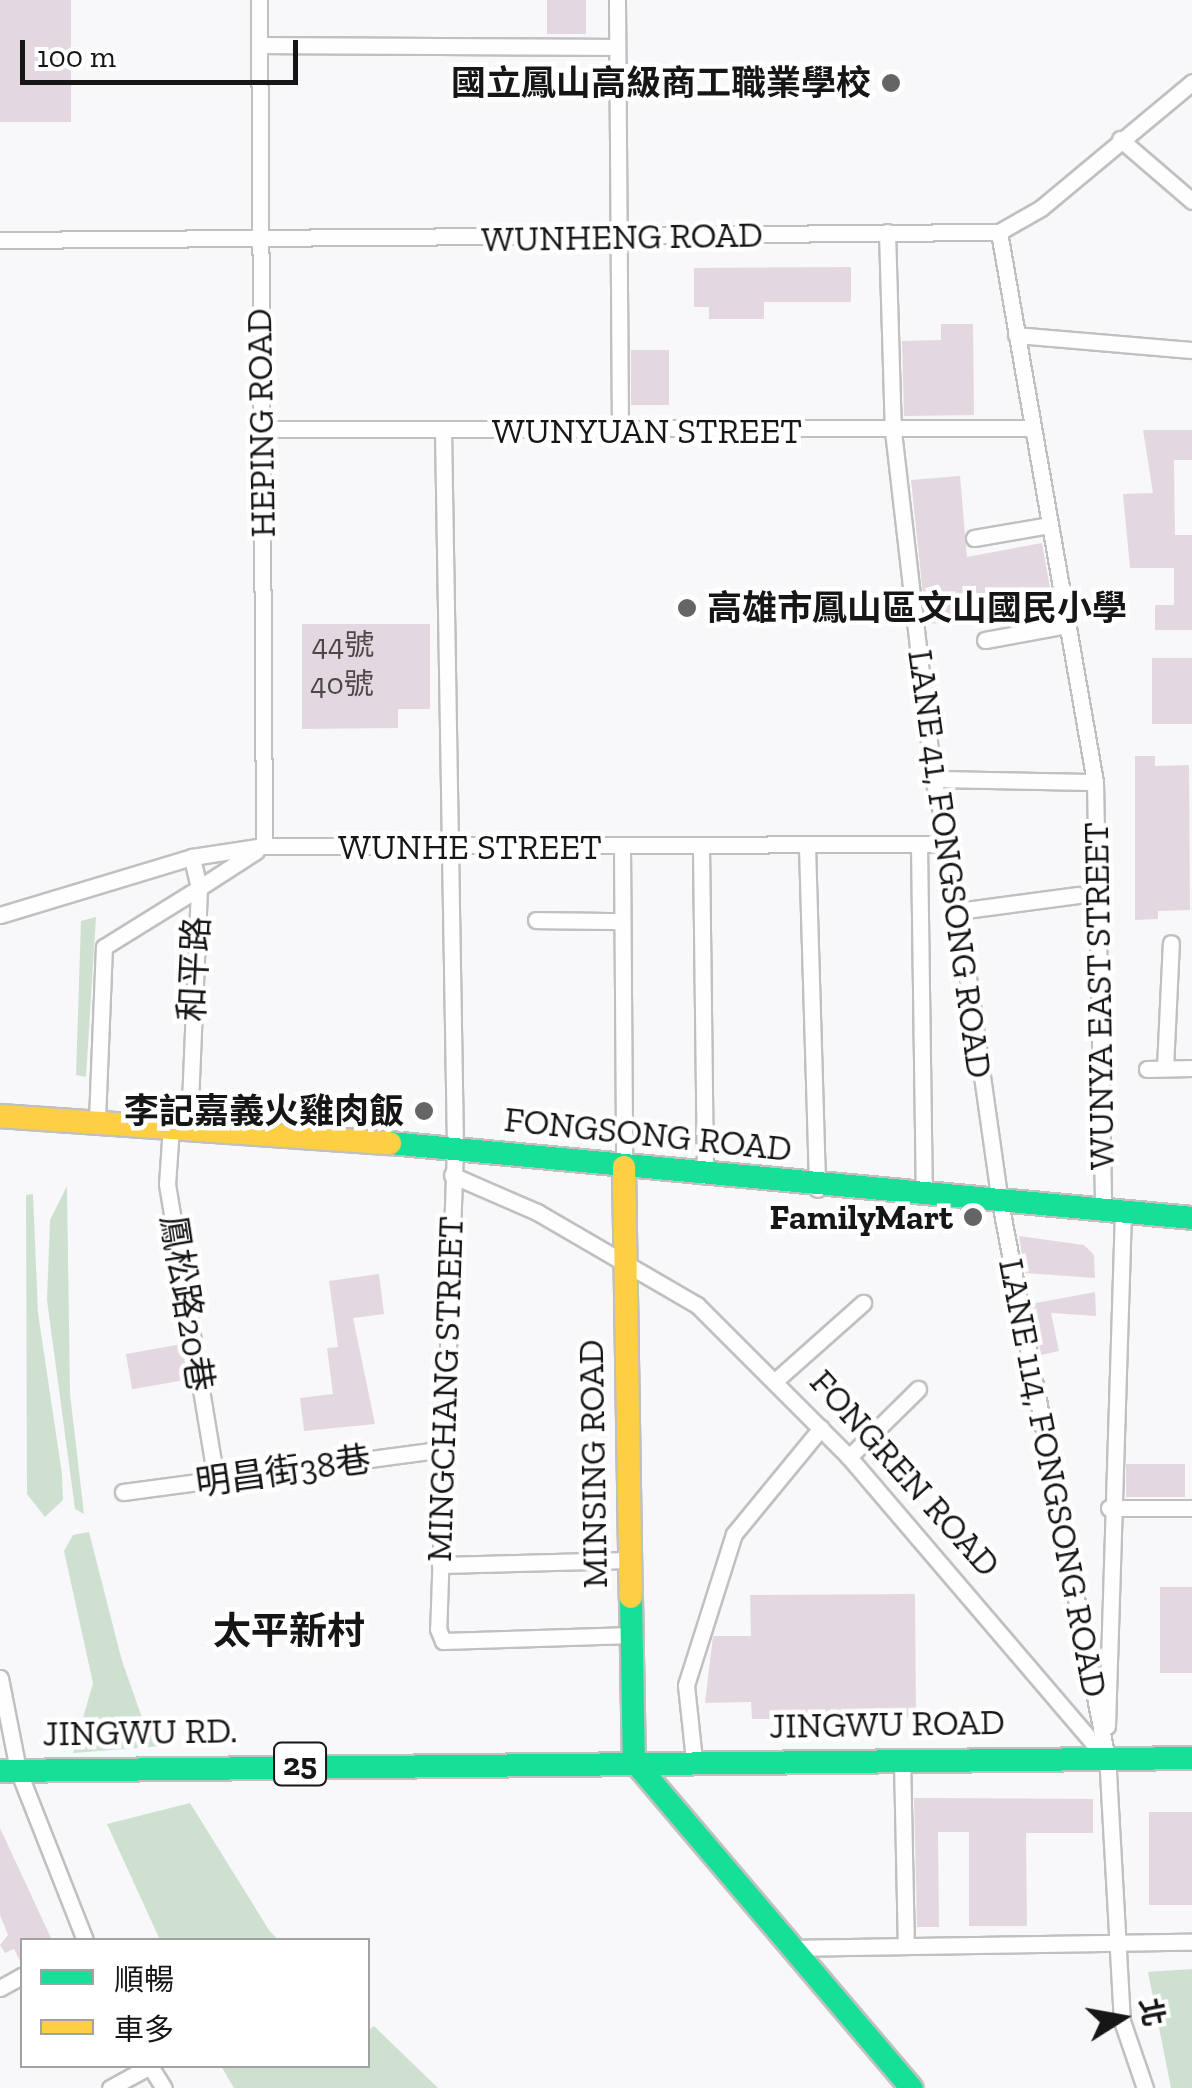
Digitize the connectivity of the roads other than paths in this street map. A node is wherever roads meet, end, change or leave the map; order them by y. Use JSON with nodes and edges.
{"nodes":[{"id":1,"x":259,"y":0,"type":"edge"},
{"id":2,"x":617,"y":0,"type":"edge"},
{"id":3,"x":260,"y":45,"type":"junction"},
{"id":4,"x":618,"y":47,"type":"junction"},
{"id":5,"x":1192,"y":82,"type":"edge"},
{"id":6,"x":1120,"y":140,"type":"junction"},
{"id":7,"x":1192,"y":201,"type":"edge"},
{"id":8,"x":887,"y":232,"type":"junction"},
{"id":9,"x":998,"y":232,"type":"junction"},
{"id":10,"x":615,"y":238,"type":"junction"},
{"id":11,"x":0,"y":240,"type":"edge"},
{"id":12,"x":259,"y":242,"type":"junction"},
{"id":13,"x":1016,"y":335,"type":"junction"},
{"id":14,"x":1192,"y":350,"type":"edge"},
{"id":15,"x":1032,"y":428,"type":"junction"},
{"id":16,"x":262,"y":429,"type":"junction"},
{"id":17,"x":444,"y":430,"type":"junction"},
{"id":18,"x":893,"y":431,"type":"junction"},
{"id":19,"x":620,"y":433,"type":"junction"},
{"id":20,"x":1050,"y":525,"type":"junction"},
{"id":21,"x":974,"y":538,"type":"dead end"},
{"id":22,"x":1067,"y":625,"type":"junction"},
{"id":23,"x":985,"y":640,"type":"dead end"},
{"id":24,"x":933,"y":780,"type":"junction"},
{"id":25,"x":1095,"y":782,"type":"junction"},
{"id":26,"x":949,"y":844,"type":"junction"},
{"id":27,"x":919,"y":845,"type":"junction"},
{"id":28,"x":264,"y":846,"type":"junction"},
{"id":29,"x":701,"y":846,"type":"junction"},
{"id":30,"x":808,"y":846,"type":"junction"},
{"id":31,"x":622,"y":847,"type":"junction"},
{"id":32,"x":448,"y":849,"type":"junction"},
{"id":33,"x":192,"y":857,"type":"junction"},
{"id":34,"x":199,"y":888,"type":"junction"},
{"id":35,"x":1078,"y":895,"type":"dead end"},
{"id":36,"x":958,"y":911,"type":"junction"},
{"id":37,"x":0,"y":915,"type":"edge"},
{"id":38,"x":536,"y":920,"type":"dead end"},
{"id":39,"x":622,"y":921,"type":"junction"},
{"id":40,"x":1171,"y":943,"type":"dead end"},
{"id":41,"x":1165,"y":1068,"type":"junction"},
{"id":42,"x":1192,"y":1068,"type":"edge"},
{"id":43,"x":1147,"y":1069,"type":"dead end"},
{"id":44,"x":0,"y":1116,"type":"edge"},
{"id":45,"x":97,"y":1120,"type":"junction"},
{"id":46,"x":180,"y":1127,"type":"junction"},
{"id":47,"x":455,"y":1148,"type":"junction"},
{"id":48,"x":624,"y":1167,"type":"junction"},
{"id":49,"x":452,"y":1175,"type":"junction"},
{"id":50,"x":705,"y":1176,"type":"junction"},
{"id":51,"x":818,"y":1188,"type":"junction"},
{"id":52,"x":924,"y":1192,"type":"junction"},
{"id":53,"x":999,"y":1196,"type":"junction"},
{"id":54,"x":1113,"y":1210,"type":"junction"},
{"id":55,"x":1192,"y":1218,"type":"edge"},
{"id":56,"x":624,"y":1264,"type":"junction"},
{"id":57,"x":863,"y":1303,"type":"dead end"},
{"id":58,"x":775,"y":1380,"type":"junction"},
{"id":59,"x":918,"y":1389,"type":"dead end"},
{"id":60,"x":821,"y":1428,"type":"junction"},
{"id":61,"x":444,"y":1448,"type":"junction"},
{"id":62,"x":849,"y":1456,"type":"junction"},
{"id":63,"x":216,"y":1480,"type":"junction"},
{"id":64,"x":122,"y":1492,"type":"dead end"},
{"id":65,"x":1109,"y":1508,"type":"junction"},
{"id":66,"x":1192,"y":1508,"type":"edge"},
{"id":67,"x":630,"y":1560,"type":"junction"},
{"id":68,"x":440,"y":1565,"type":"junction"},
{"id":69,"x":632,"y":1634,"type":"junction"},
{"id":70,"x":0,"y":1678,"type":"edge"},
{"id":71,"x":902,"y":1758,"type":"junction"},
{"id":72,"x":1192,"y":1758,"type":"edge"},
{"id":73,"x":694,"y":1760,"type":"junction"},
{"id":74,"x":1107,"y":1760,"type":"junction"},
{"id":75,"x":634,"y":1761,"type":"junction"},
{"id":76,"x":9,"y":1771,"type":"edge"},
{"id":77,"x":84,"y":1938,"type":"edge"},
{"id":78,"x":1119,"y":1941,"type":"junction"},
{"id":79,"x":1192,"y":1942,"type":"edge"},
{"id":80,"x":906,"y":1946,"type":"junction"},
{"id":81,"x":794,"y":1948,"type":"junction"},
{"id":82,"x":146,"y":2068,"type":"edge"},
{"id":83,"x":110,"y":2088,"type":"edge"},
{"id":84,"x":910,"y":2088,"type":"edge"},
{"id":85,"x":1145,"y":2088,"type":"edge"}],
"edges":[{"from":1,"to":3,"type":"street","name":"HEPING ROAD"},
{"from":2,"to":4,"type":"street"},
{"from":3,"to":4,"type":"street"},
{"from":3,"to":12,"type":"street","name":"HEPING ROAD"},
{"from":4,"to":10,"type":"street"},
{"from":5,"to":6,"type":"street"},
{"from":6,"to":7,"type":"street"},
{"from":6,"to":9,"type":"street"},
{"from":8,"to":9,"type":"street","name":"WUNHENG ROAD"},
{"from":8,"to":10,"type":"street","name":"WUNHENG ROAD"},
{"from":8,"to":18,"type":"street","name":"LANE 41, FONGSONG ROAD"},
{"from":9,"to":13,"type":"street","name":"WUNYA EAST STREET"},
{"from":10,"to":12,"type":"street","name":"WUNHENG ROAD"},
{"from":10,"to":19,"type":"street"},
{"from":11,"to":12,"type":"street","name":"WUNHENG ROAD"},
{"from":12,"to":16,"type":"street","name":"HEPING ROAD"},
{"from":13,"to":14,"type":"street"},
{"from":13,"to":15,"type":"street","name":"WUNYA EAST STREET"},
{"from":15,"to":18,"type":"street","name":"WUNYUAN STREET"},
{"from":15,"to":20,"type":"street","name":"WUNYA EAST STREET"},
{"from":16,"to":17,"type":"street","name":"WUNYUAN STREET"},
{"from":16,"to":28,"type":"street","name":"HEPING ROAD"},
{"from":17,"to":19,"type":"street","name":"WUNYUAN STREET"},
{"from":17,"to":32,"type":"street","name":"MINGCHANG STREET"},
{"from":18,"to":19,"type":"street","name":"WUNYUAN STREET"},
{"from":18,"to":24,"type":"street","name":"LANE 41, FONGSONG ROAD"},
{"from":20,"to":21,"type":"street"},
{"from":20,"to":22,"type":"street","name":"WUNYA EAST STREET"},
{"from":22,"to":23,"type":"street"},
{"from":22,"to":25,"type":"street","name":"WUNYA EAST STREET"},
{"from":24,"to":25,"type":"street","name":"WUNYA EAST STREET"},
{"from":24,"to":26,"type":"street","name":"LANE 41, FONGSONG ROAD"},
{"from":25,"to":54,"type":"street","name":"WUNYA EAST STREET"},
{"from":26,"to":27,"type":"street","name":"WUNHE STREET"},
{"from":26,"to":36,"type":"street","name":"LANE 41, FONGSONG ROAD"},
{"from":27,"to":30,"type":"street","name":"WUNHE STREET"},
{"from":27,"to":52,"type":"street"},
{"from":28,"to":32,"type":"street","name":"WUNHE STREET"},
{"from":28,"to":33,"type":"street","name":"WUNHE STREET"},
{"from":28,"to":34,"type":"street","name":"和平路"},
{"from":29,"to":30,"type":"street","name":"WUNHE STREET"},
{"from":29,"to":31,"type":"street","name":"WUNHE STREET"},
{"from":29,"to":50,"type":"street"},
{"from":30,"to":51,"type":"street"},
{"from":31,"to":32,"type":"street","name":"WUNHE STREET"},
{"from":31,"to":39,"type":"street"},
{"from":32,"to":47,"type":"street","name":"MINGCHANG STREET"},
{"from":33,"to":34,"type":"street"},
{"from":33,"to":37,"type":"street","name":"WUNHE STREET"},
{"from":34,"to":45,"type":"street"},
{"from":34,"to":46,"type":"street","name":"和平路"},
{"from":35,"to":36,"type":"street"},
{"from":36,"to":53,"type":"street","name":"LANE 41, FONGSONG ROAD"},
{"from":38,"to":39,"type":"street"},
{"from":39,"to":48,"type":"street"},
{"from":40,"to":41,"type":"street"},
{"from":41,"to":42,"type":"street"},
{"from":41,"to":43,"type":"street"},
{"from":44,"to":45,"type":"street","name":"FONGSONG ROAD"},
{"from":45,"to":46,"type":"street","name":"FONGSONG ROAD"},
{"from":46,"to":47,"type":"street","name":"FONGSONG ROAD"},
{"from":46,"to":63,"type":"street","name":"鳳松路20巷"},
{"from":47,"to":48,"type":"street","name":"FONGSONG ROAD"},
{"from":47,"to":49,"type":"street","name":"MINGCHANG STREET"},
{"from":48,"to":50,"type":"street","name":"FONGSONG ROAD"},
{"from":48,"to":56,"type":"street","name":"MINSING ROAD"},
{"from":49,"to":56,"type":"street","name":"FONGREN ROAD"},
{"from":49,"to":61,"type":"street","name":"MINGCHANG STREET"},
{"from":50,"to":51,"type":"street","name":"FONGSONG ROAD"},
{"from":51,"to":52,"type":"street","name":"FONGSONG ROAD"},
{"from":52,"to":53,"type":"street","name":"FONGSONG ROAD"},
{"from":53,"to":54,"type":"street","name":"FONGSONG ROAD"},
{"from":53,"to":74,"type":"street","name":"LANE 114, FONGSONG ROAD"},
{"from":54,"to":55,"type":"street","name":"FONGSONG ROAD"},
{"from":54,"to":65,"type":"street","name":"WUNYA EAST STREET"},
{"from":56,"to":58,"type":"street","name":"FONGREN ROAD"},
{"from":56,"to":67,"type":"street","name":"MINSING ROAD"},
{"from":57,"to":58,"type":"street"},
{"from":58,"to":60,"type":"street","name":"FONGREN ROAD"},
{"from":59,"to":62,"type":"street"},
{"from":60,"to":62,"type":"street","name":"FONGREN ROAD"},
{"from":60,"to":73,"type":"street"},
{"from":61,"to":63,"type":"street","name":"明昌街38巷"},
{"from":61,"to":68,"type":"street","name":"MINGCHANG STREET"},
{"from":62,"to":74,"type":"street","name":"FONGREN ROAD"},
{"from":63,"to":64,"type":"street","name":"明昌街38巷"},
{"from":65,"to":66,"type":"street"},
{"from":65,"to":74,"type":"street","name":"WUNYA EAST STREET"},
{"from":67,"to":68,"type":"street"},
{"from":67,"to":69,"type":"street","name":"MINSING ROAD"},
{"from":68,"to":69,"type":"street","name":"MINGCHANG STREET"},
{"from":69,"to":75,"type":"street","name":"MINSING ROAD"},
{"from":70,"to":76,"type":"street"},
{"from":71,"to":73,"type":"street","name":"JINGWU ROAD","number":"25"},
{"from":71,"to":74,"type":"street","name":"JINGWU ROAD","number":"25"},
{"from":71,"to":80,"type":"street"},
{"from":72,"to":74,"type":"street","name":"JINGWU ROAD","number":"25"},
{"from":73,"to":75,"type":"street","name":"JINGWU ROAD","number":"25"},
{"from":74,"to":78,"type":"street"},
{"from":75,"to":76,"type":"street","name":"JINGWU RD.","number":"25"},
{"from":75,"to":81,"type":"street"},
{"from":76,"to":77,"type":"street"},
{"from":78,"to":79,"type":"street"},
{"from":78,"to":80,"type":"street"},
{"from":78,"to":85,"type":"street"},
{"from":80,"to":81,"type":"street"},
{"from":81,"to":84,"type":"street"},
{"from":82,"to":83,"type":"street"}]}
